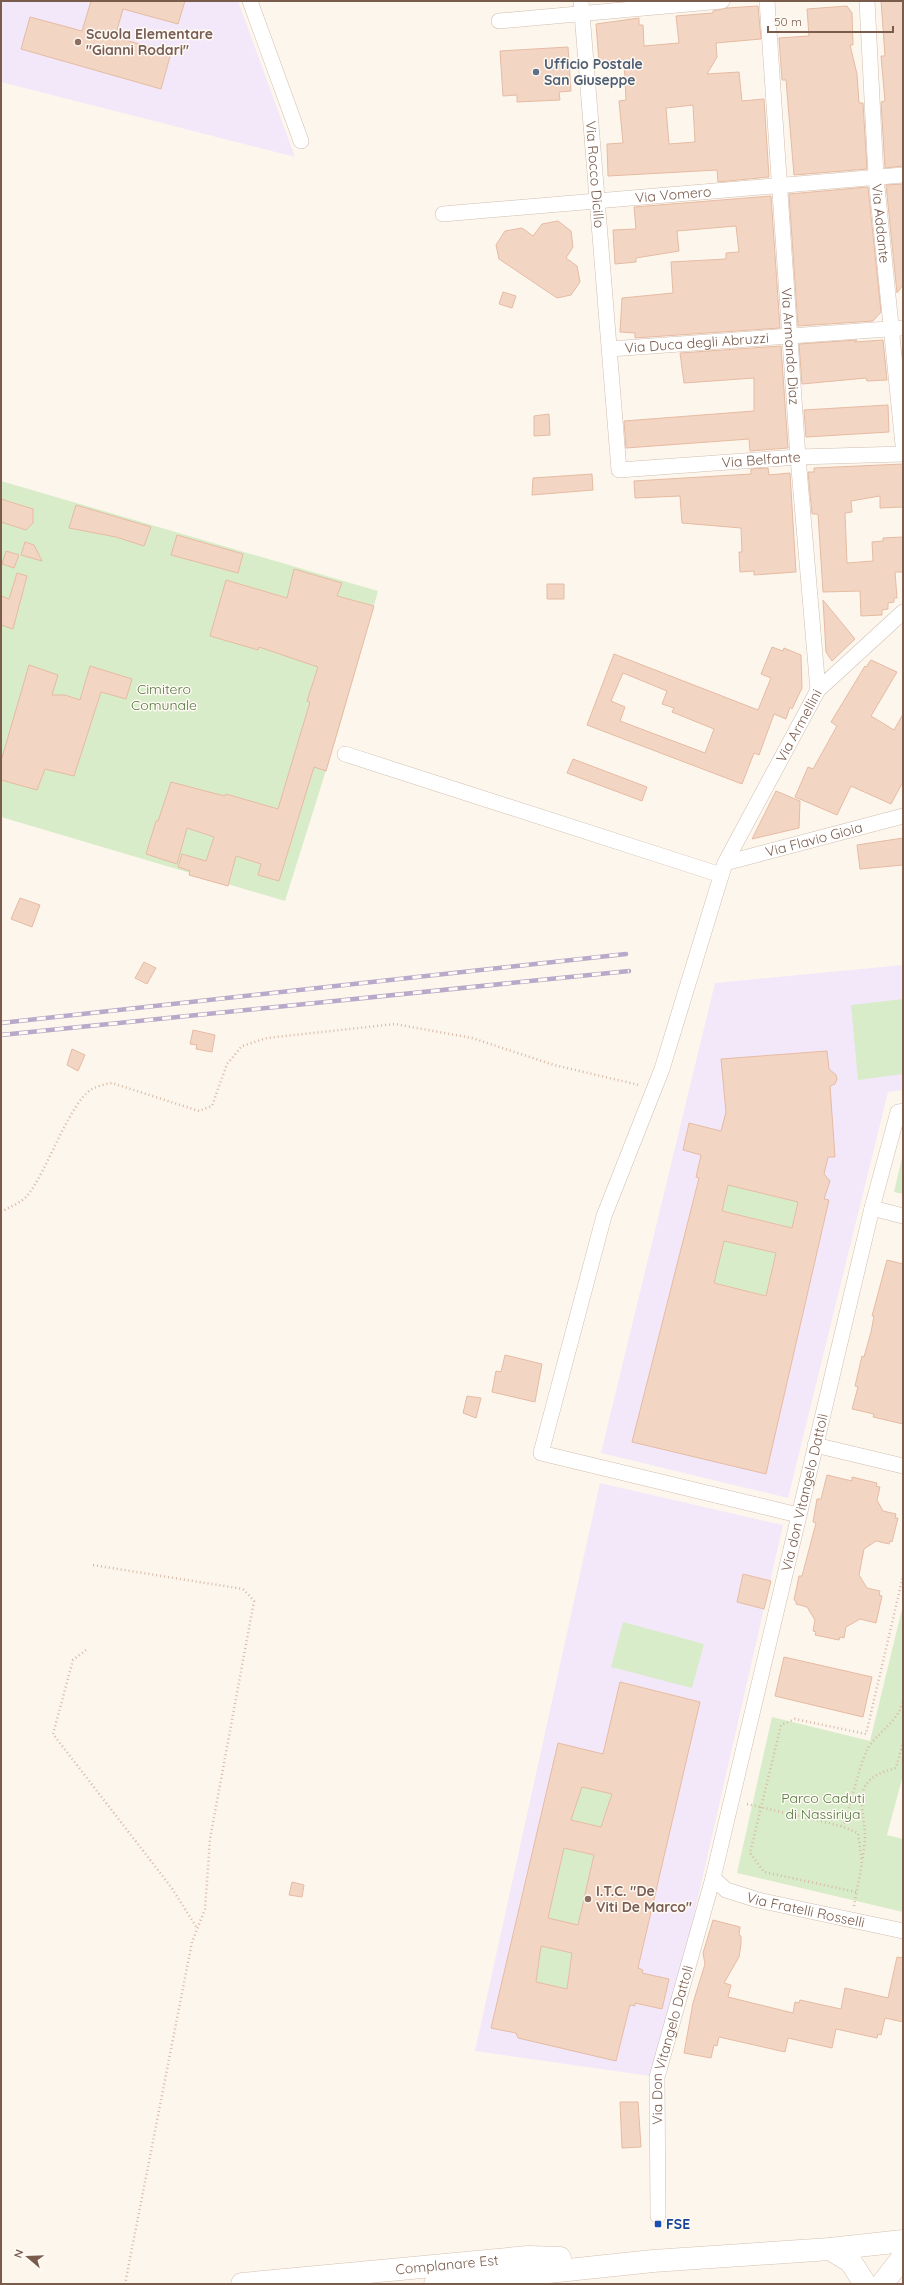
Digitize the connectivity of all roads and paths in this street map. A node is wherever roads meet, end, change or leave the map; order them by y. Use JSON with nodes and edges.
{"nodes":[{"id":1,"x":250,"y":1,"type":"edge"},
{"id":2,"x":722,"y":1,"type":"edge"},
{"id":3,"x":766,"y":1,"type":"edge"},
{"id":4,"x":867,"y":1,"type":"edge"},
{"id":5,"x":582,"y":8,"type":"edge"},
{"id":6,"x":499,"y":21,"type":"dead end"},
{"id":7,"x":302,"y":140,"type":"dead end"},
{"id":8,"x":903,"y":175,"type":"edge"},
{"id":9,"x":876,"y":177,"type":"junction"},
{"id":10,"x":780,"y":186,"type":"junction"},
{"id":11,"x":597,"y":201,"type":"junction"},
{"id":12,"x":443,"y":214,"type":"dead end"},
{"id":13,"x":898,"y":328,"type":"edge"},
{"id":14,"x":790,"y":337,"type":"junction"},
{"id":15,"x":610,"y":349,"type":"junction"},
{"id":16,"x":903,"y":445,"type":"edge"},
{"id":17,"x":903,"y":454,"type":"edge"},
{"id":18,"x":798,"y":457,"type":"junction"},
{"id":19,"x":619,"y":470,"type":"joint"},
{"id":20,"x":903,"y":612,"type":"edge"},
{"id":21,"x":818,"y":690,"type":"junction"},
{"id":22,"x":345,"y":754,"type":"dead end"},
{"id":23,"x":903,"y":816,"type":"edge"},
{"id":24,"x":723,"y":869,"type":"junction"},
{"id":25,"x":662,"y":1068,"type":"junction"},
{"id":26,"x":903,"y":1112,"type":"edge"},
{"id":27,"x":872,"y":1208,"type":"junction"},
{"id":28,"x":1,"y":1212,"type":"edge"},
{"id":29,"x":903,"y":1216,"type":"edge"},
{"id":30,"x":815,"y":1445,"type":"junction"},
{"id":31,"x":903,"y":1466,"type":"edge"},
{"id":32,"x":798,"y":1515,"type":"junction"},
{"id":33,"x":93,"y":1565,"type":"dead end"},
{"id":34,"x":903,"y":1576,"type":"edge"},
{"id":35,"x":86,"y":1650,"type":"dead end"},
{"id":36,"x":903,"y":1701,"type":"edge"},
{"id":37,"x":903,"y":1742,"type":"edge"},
{"id":38,"x":732,"y":1800,"type":"junction"},
{"id":39,"x":760,"y":1807,"type":"junction"},
{"id":40,"x":841,"y":1826,"type":"junction"},
{"id":41,"x":862,"y":1863,"type":"junction"},
{"id":42,"x":714,"y":1878,"type":"junction"},
{"id":43,"x":856,"y":1892,"type":"junction"},
{"id":44,"x":851,"y":1920,"type":"junction"},
{"id":45,"x":197,"y":1929,"type":"junction"},
{"id":46,"x":903,"y":1931,"type":"edge"},
{"id":47,"x":658,"y":2216,"type":"dead end"},
{"id":48,"x":903,"y":2241,"type":"edge"},
{"id":49,"x":830,"y":2249,"type":"junction"},
{"id":50,"x":903,"y":2257,"type":"edge"},
{"id":51,"x":653,"y":2261,"type":"junction"},
{"id":52,"x":125,"y":2284,"type":"edge"},
{"id":53,"x":242,"y":2284,"type":"edge"},
{"id":54,"x":435,"y":2284,"type":"edge"},
{"id":55,"x":865,"y":2284,"type":"edge"},
{"id":56,"x":882,"y":2284,"type":"edge"}],
"edges":[{"from":1,"to":7,"type":"street"},
{"from":2,"to":5,"type":"street"},
{"from":3,"to":10,"type":"street","name":"Via Armando Diaz"},
{"from":4,"to":9,"type":"street","name":"Via Addante"},
{"from":5,"to":6,"type":"street"},
{"from":5,"to":11,"type":"street","name":"Via Rocco Dicillo"},
{"from":8,"to":9,"type":"street","name":"Via Vomero"},
{"from":9,"to":10,"type":"street","name":"Via Vomero"},
{"from":9,"to":13,"type":"street","name":"Via Addante"},
{"from":10,"to":11,"type":"street","name":"Via Vomero"},
{"from":10,"to":14,"type":"street","name":"Via Armando Diaz"},
{"from":11,"to":12,"type":"street","name":"Via Vomero"},
{"from":11,"to":15,"type":"street","name":"Via Rocco Dicillo"},
{"from":13,"to":14,"type":"street","name":"Via Duca degli Abruzzi"},
{"from":13,"to":16,"type":"street","name":"Via Addante"},
{"from":14,"to":15,"type":"street","name":"Via Duca degli Abruzzi"},
{"from":14,"to":18,"type":"street","name":"Via Armando Diaz"},
{"from":15,"to":19,"type":"street","name":"Via Rocco Dicillo"},
{"from":17,"to":18,"type":"street","name":"Via Belfante"},
{"from":18,"to":19,"type":"street","name":"Via Belfante"},
{"from":18,"to":21,"type":"street","name":"Via Armando Diaz"},
{"from":20,"to":21,"type":"street","name":"Via Armellini"},
{"from":21,"to":24,"type":"street","name":"Via Armellini"},
{"from":22,"to":24,"type":"street"},
{"from":23,"to":24,"type":"street","name":"Via Flavio Gioia"},
{"from":24,"to":25,"type":"street","name":"Via Armellini"},
{"from":25,"to":28,"type":"path"},
{"from":25,"to":32,"type":"street","name":"Via Armellini"},
{"from":26,"to":27,"type":"street","name":"Via don Vitangelo Dattoli"},
{"from":27,"to":29,"type":"street"},
{"from":27,"to":30,"type":"street","name":"Via don Vitangelo Dattoli"},
{"from":30,"to":31,"type":"street"},
{"from":30,"to":32,"type":"street","name":"Via don Vitangelo Dattoli"},
{"from":32,"to":38,"type":"street","name":"Via don Vitangelo Dattoli"},
{"from":33,"to":45,"type":"path"},
{"from":34,"to":39,"type":"path"},
{"from":35,"to":45,"type":"path"},
{"from":36,"to":40,"type":"path"},
{"from":37,"to":41,"type":"path"},
{"from":38,"to":39,"type":"path"},
{"from":38,"to":42,"type":"street","name":"Via don Vitangelo Dattoli"},
{"from":39,"to":40,"type":"path"},
{"from":39,"to":43,"type":"path"},
{"from":40,"to":41,"type":"path"},
{"from":41,"to":43,"type":"path"},
{"from":42,"to":44,"type":"street","name":"Via Fratelli Rosselli"},
{"from":42,"to":47,"type":"street","name":"Via Don Vitangelo Dattoli"},
{"from":43,"to":44,"type":"path"},
{"from":44,"to":46,"type":"street","name":"Via Fratelli Rosselli"},
{"from":45,"to":52,"type":"path"},
{"from":48,"to":49,"type":"main road"},
{"from":49,"to":51,"type":"main road"},
{"from":49,"to":55,"type":"main road"},
{"from":50,"to":56,"type":"main road"},
{"from":51,"to":53,"type":"main road","name":"Complanare Est"},
{"from":51,"to":54,"type":"main road"}]}
